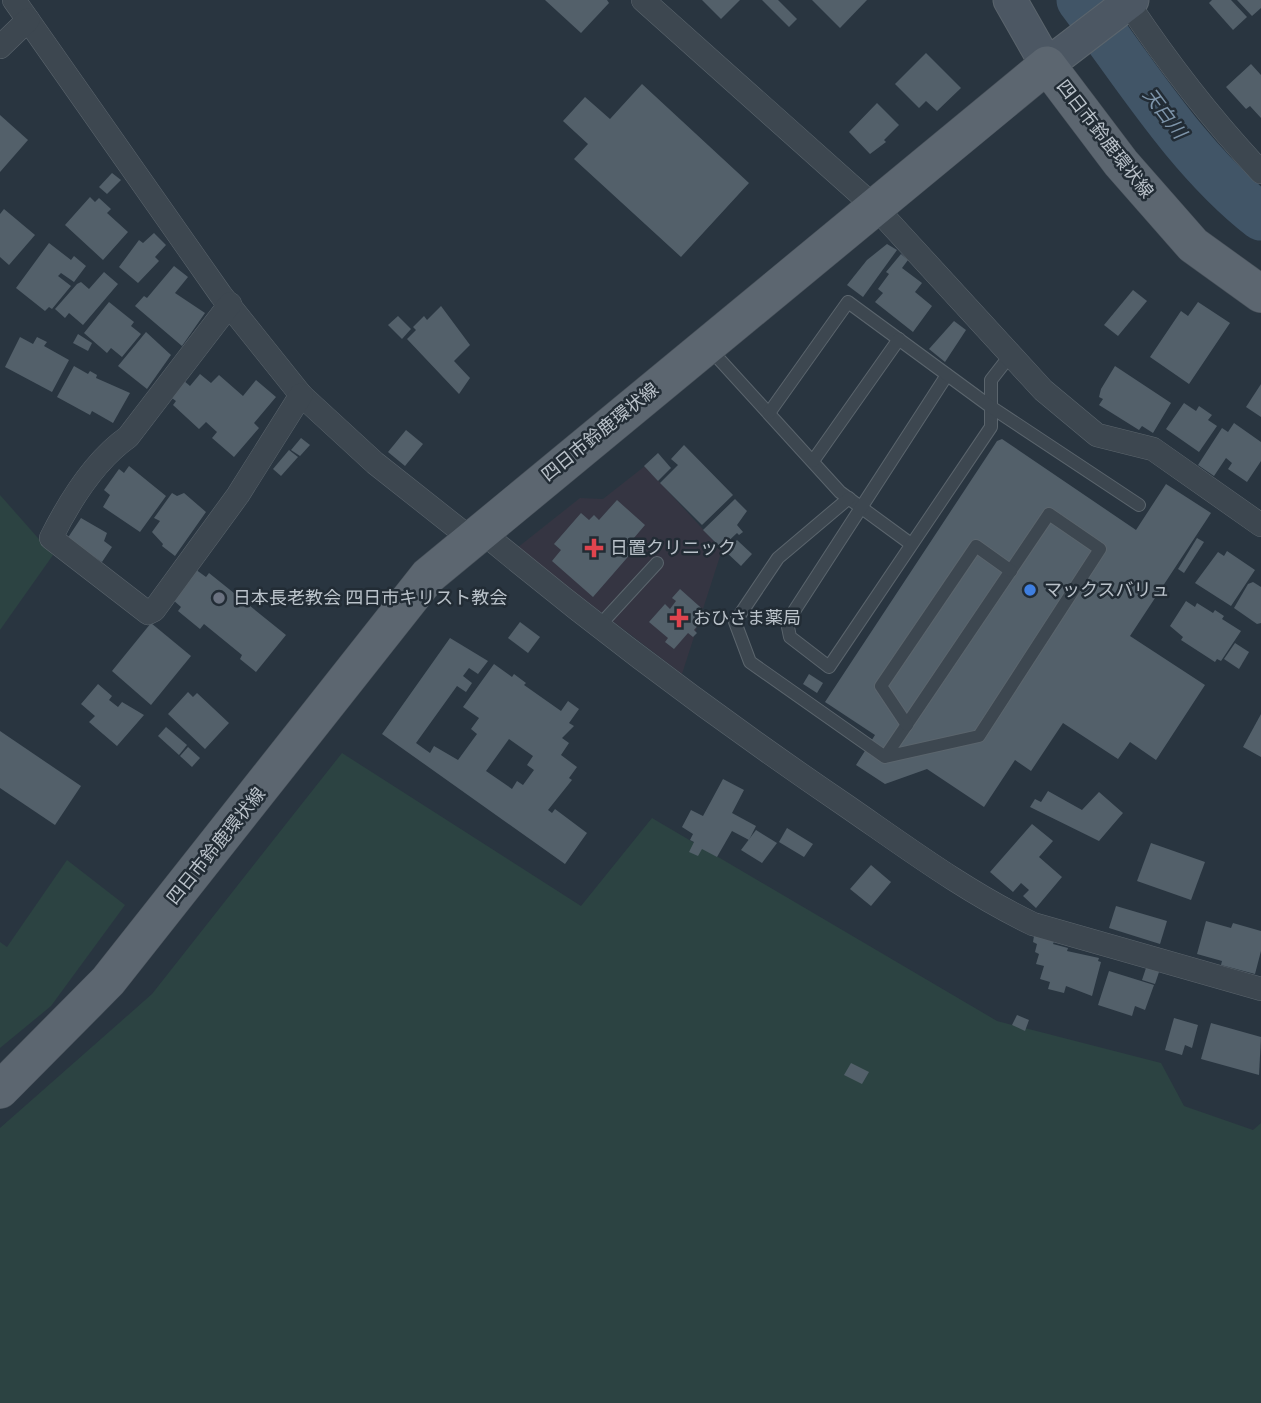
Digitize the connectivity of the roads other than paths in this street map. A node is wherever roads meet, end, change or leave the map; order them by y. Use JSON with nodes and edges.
{"nodes":[{"id":1,"x":14,"y":0,"type":"edge"},
{"id":2,"x":643,"y":0,"type":"edge"},
{"id":3,"x":1010,"y":0,"type":"edge"},
{"id":4,"x":1129,"y":1,"type":"edge"},
{"id":5,"x":28,"y":20,"type":"junction"},
{"id":6,"x":0,"y":47,"type":"edge"},
{"id":7,"x":1047,"y":65,"type":"junction"},
{"id":8,"x":1261,"y":172,"type":"edge"},
{"id":9,"x":877,"y":209,"type":"junction"},
{"id":10,"x":1261,"y":294,"type":"edge"},
{"id":11,"x":230,"y":303,"type":"junction"},
{"id":12,"x":899,"y":339,"type":"junction"},
{"id":13,"x":706,"y":345,"type":"junction"},
{"id":14,"x":1012,"y":353,"type":"junction"},
{"id":15,"x":947,"y":374,"type":"junction"},
{"id":16,"x":301,"y":396,"type":"junction"},
{"id":17,"x":991,"y":407,"type":"junction"},
{"id":18,"x":769,"y":413,"type":"junction"},
{"id":19,"x":813,"y":461,"type":"junction"},
{"id":20,"x":849,"y":498,"type":"junction"},
{"id":21,"x":1139,"y":505,"type":"dead end"},
{"id":22,"x":861,"y":507,"type":"junction"},
{"id":23,"x":1261,"y":524,"type":"edge"},
{"id":24,"x":476,"y":535,"type":"junction"},
{"id":25,"x":911,"y":544,"type":"junction"},
{"id":26,"x":657,"y":563,"type":"dead end"},
{"id":27,"x":1011,"y":571,"type":"junction"},
{"id":28,"x":600,"y":625,"type":"junction"},
{"id":29,"x":907,"y":725,"type":"junction"},
{"id":30,"x":885,"y":757,"type":"junction"},
{"id":31,"x":1261,"y":989,"type":"edge"},
{"id":32,"x":0,"y":1090,"type":"edge"}],
"edges":[{"from":1,"to":5,"type":"street"},
{"from":2,"to":9,"type":"street"},
{"from":3,"to":7,"type":"street"},
{"from":4,"to":7,"type":"street"},
{"from":4,"to":8,"type":"street"},
{"from":5,"to":6,"type":"street"},
{"from":5,"to":11,"type":"street"},
{"from":7,"to":9,"type":"main road","name":"四日市鈴鹿環状線"},
{"from":7,"to":10,"type":"main road","name":"四日市鈴鹿環状線"},
{"from":9,"to":13,"type":"main road","name":"四日市鈴鹿環状線"},
{"from":9,"to":14,"type":"street"},
{"from":11,"to":16,"type":"street"},
{"from":11,"to":16,"type":"street"},
{"from":12,"to":15,"type":"lane"},
{"from":12,"to":18,"type":"lane"},
{"from":12,"to":19,"type":"lane"},
{"from":13,"to":18,"type":"lane"},
{"from":13,"to":24,"type":"main road","name":"四日市鈴鹿環状線"},
{"from":14,"to":17,"type":"lane"},
{"from":14,"to":23,"type":"street"},
{"from":15,"to":17,"type":"lane"},
{"from":15,"to":22,"type":"lane"},
{"from":16,"to":24,"type":"street"},
{"from":17,"to":21,"type":"lane"},
{"from":17,"to":25,"type":"lane"},
{"from":18,"to":19,"type":"lane"},
{"from":19,"to":20,"type":"lane"},
{"from":20,"to":22,"type":"lane"},
{"from":20,"to":30,"type":"lane"},
{"from":22,"to":25,"type":"lane"},
{"from":22,"to":25,"type":"lane"},
{"from":24,"to":28,"type":"street"},
{"from":24,"to":32,"type":"main road","name":"四日市鈴鹿環状線"},
{"from":26,"to":28,"type":"lane"},
{"from":27,"to":29,"type":"lane"},
{"from":27,"to":29,"type":"lane"},
{"from":27,"to":30,"type":"lane"},
{"from":28,"to":31,"type":"street"},
{"from":29,"to":30,"type":"lane"}]}
